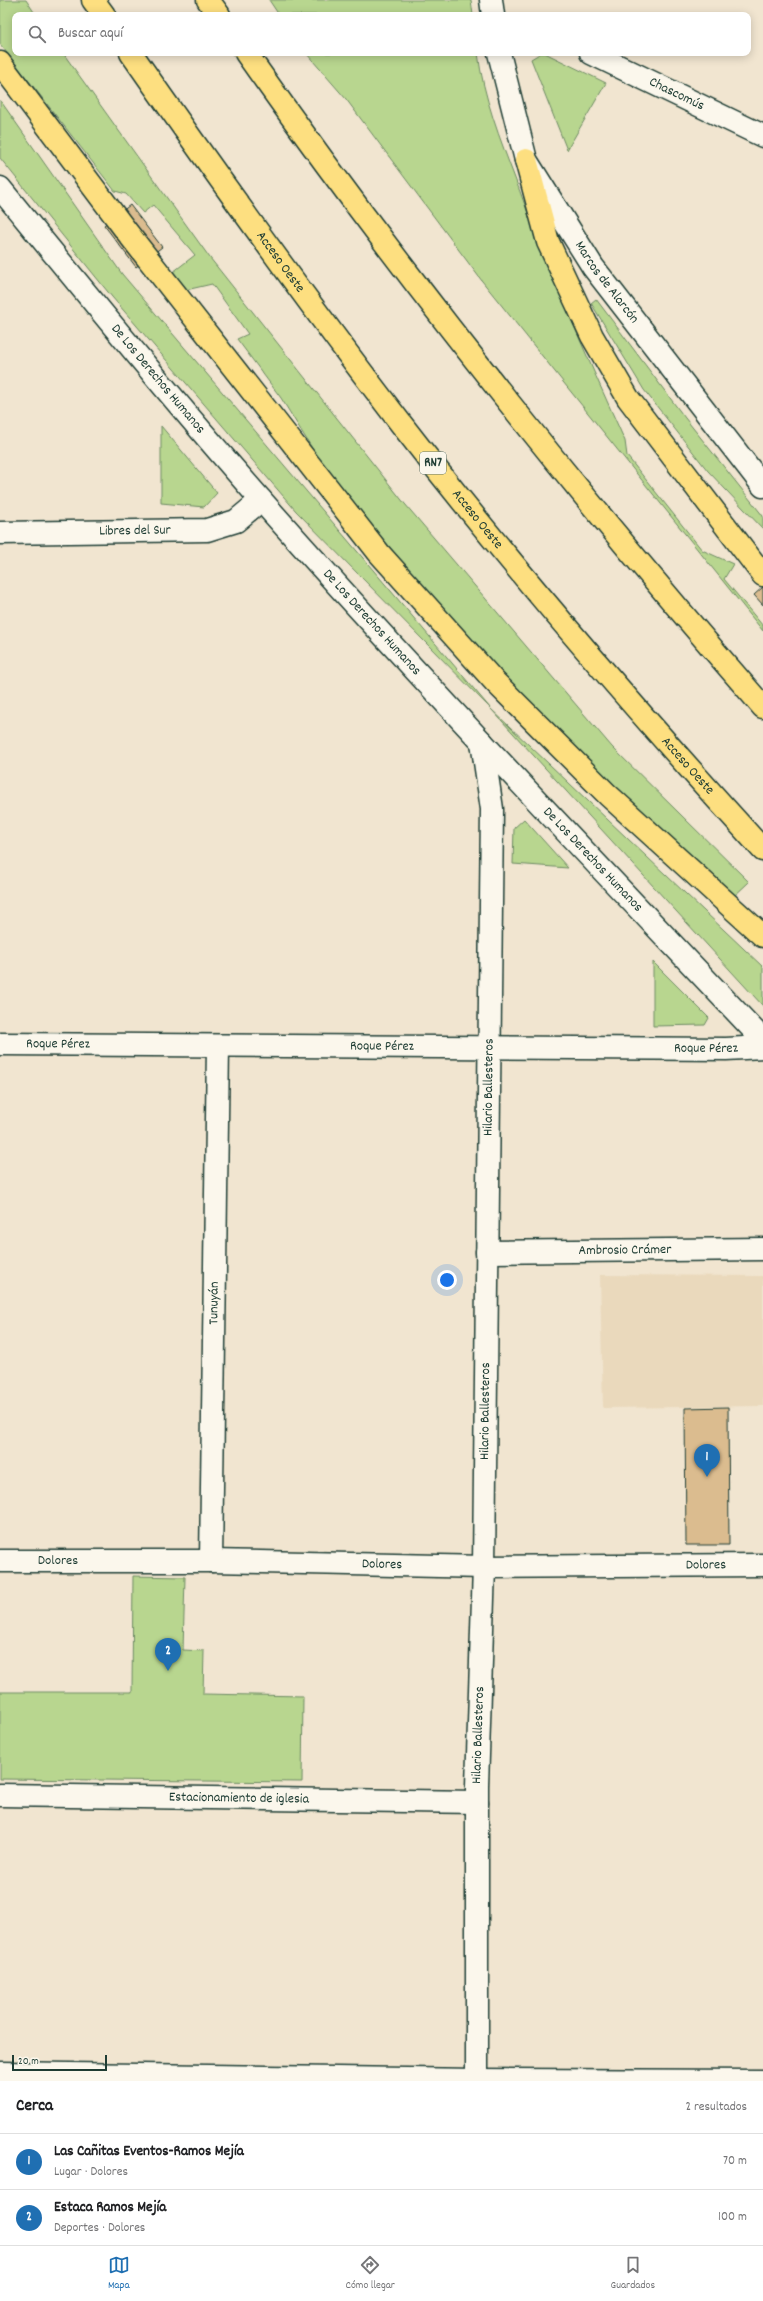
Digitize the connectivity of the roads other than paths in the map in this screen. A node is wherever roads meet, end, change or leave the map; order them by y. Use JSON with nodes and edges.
{"nodes":[{"id":1,"x":93,"y":0,"type":"edge"},
{"id":2,"x":208,"y":0,"type":"edge"},
{"id":3,"x":102,"y":12,"type":"edge"},
{"id":4,"x":217,"y":12,"type":"edge"},
{"id":5,"x":133,"y":56,"type":"edge"},
{"id":6,"x":248,"y":56,"type":"edge"},
{"id":7,"x":500,"y":56,"type":"edge"},
{"id":8,"x":597,"y":56,"type":"edge"},
{"id":9,"x":0,"y":63,"type":"edge"},
{"id":10,"x":763,"y":136,"type":"edge"},
{"id":11,"x":526,"y":160,"type":"junction"},
{"id":12,"x":0,"y":188,"type":"edge"},
{"id":13,"x":763,"y":486,"type":"edge"},
{"id":14,"x":261,"y":500,"type":"junction"},
{"id":15,"x":0,"y":533,"type":"edge"},
{"id":16,"x":763,"y":575,"type":"edge"},
{"id":17,"x":763,"y":707,"type":"edge"},
{"id":18,"x":482,"y":742,"type":"junction"},
{"id":19,"x":763,"y":850,"type":"edge"},
{"id":20,"x":763,"y":936,"type":"edge"},
{"id":21,"x":763,"y":1040,"type":"edge"},
{"id":22,"x":0,"y":1044,"type":"edge"},
{"id":23,"x":218,"y":1046,"type":"junction"},
{"id":24,"x":763,"y":1047,"type":"edge"},
{"id":25,"x":489,"y":1048,"type":"junction"},
{"id":26,"x":763,"y":1249,"type":"edge"},
{"id":27,"x":487,"y":1252,"type":"junction"},
{"id":28,"x":0,"y":1560,"type":"edge"},
{"id":29,"x":211,"y":1561,"type":"junction"},
{"id":30,"x":763,"y":1566,"type":"edge"},
{"id":31,"x":484,"y":1567,"type":"junction"},
{"id":32,"x":0,"y":1796,"type":"edge"},
{"id":33,"x":477,"y":1802,"type":"junction"},
{"id":34,"x":0,"y":2073,"type":"edge"},
{"id":35,"x":477,"y":2081,"type":"edge"},
{"id":36,"x":763,"y":2081,"type":"edge"}],
"edges":[{"from":1,"to":3,"type":"highway"},
{"from":2,"to":4,"type":"highway"},
{"from":5,"to":19,"type":"highway","name":"Acceso Oeste","number":"RN7"},
{"from":6,"to":17,"type":"highway"},
{"from":7,"to":11,"type":"street","name":"Marcos de Alarcón"},
{"from":8,"to":10,"type":"street","name":"Chascomús"},
{"from":9,"to":20,"type":"highway"},
{"from":11,"to":13,"type":"street","name":"Marcos de Alarcón"},
{"from":11,"to":16,"type":"highway"},
{"from":12,"to":14,"type":"street","name":"De Los Derechos Humanos"},
{"from":14,"to":15,"type":"street","name":"Libres del Sur"},
{"from":14,"to":18,"type":"street","name":"De Los Derechos Humanos"},
{"from":18,"to":21,"type":"street","name":"De Los Derechos Humanos"},
{"from":18,"to":25,"type":"street","name":"Hilario Ballesteros"},
{"from":22,"to":23,"type":"street","name":"Roque Pérez"},
{"from":23,"to":25,"type":"street","name":"Roque Pérez"},
{"from":23,"to":29,"type":"street","name":"Tunuyán"},
{"from":24,"to":25,"type":"street","name":"Roque Pérez"},
{"from":25,"to":27,"type":"street","name":"Hilario Ballesteros"},
{"from":26,"to":27,"type":"street","name":"Ambrosio Crámer"},
{"from":27,"to":31,"type":"street","name":"Hilario Ballesteros"},
{"from":28,"to":29,"type":"street","name":"Dolores"},
{"from":29,"to":31,"type":"street","name":"Dolores"},
{"from":30,"to":31,"type":"street","name":"Dolores"},
{"from":31,"to":33,"type":"street","name":"Hilario Ballesteros"},
{"from":32,"to":33,"type":"street","name":"Estacionamiento de iglesia"},
{"from":33,"to":35,"type":"street","name":"Hilario Ballesteros"},
{"from":34,"to":35,"type":"street"},
{"from":35,"to":36,"type":"street"}]}
